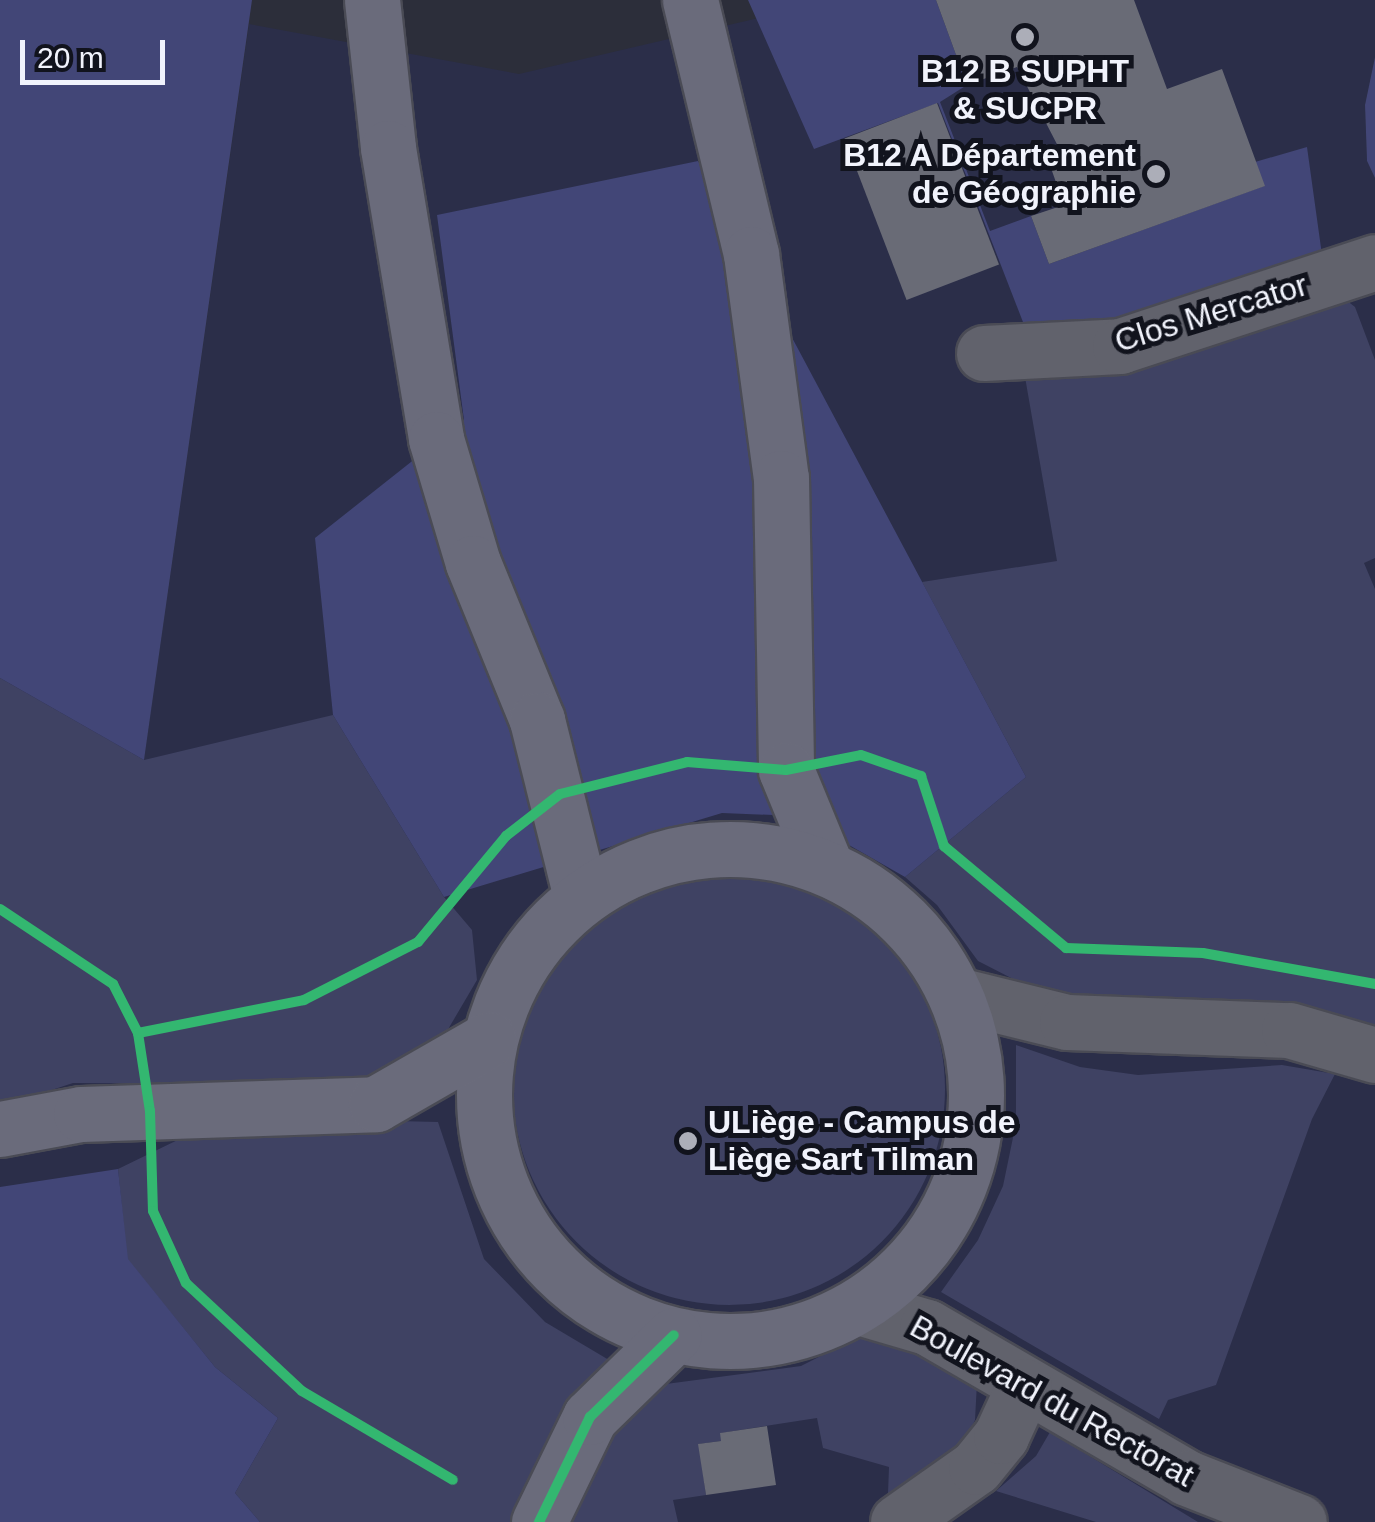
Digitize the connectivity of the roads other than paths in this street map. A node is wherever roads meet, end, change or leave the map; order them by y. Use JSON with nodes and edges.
{"nodes":[{"id":1,"x":372,"y":0,"type":"edge"},
{"id":2,"x":690,"y":0,"type":"edge"},
{"id":3,"x":1375,"y":262,"type":"edge"},
{"id":4,"x":984,"y":353,"type":"dead end"},
{"id":5,"x":826,"y":867,"type":"junction"},
{"id":6,"x":581,"y":897,"type":"junction"},
{"id":7,"x":957,"y":995,"type":"junction"},
{"id":8,"x":488,"y":1039,"type":"junction"},
{"id":9,"x":1375,"y":1055,"type":"edge"},
{"id":10,"x":0,"y":1130,"type":"edge"},
{"id":11,"x":859,"y":1306,"type":"junction"},
{"id":12,"x":674,"y":1335,"type":"junction"},
{"id":13,"x":1024,"y":1386,"type":"junction"},
{"id":14,"x":538,"y":1522,"type":"edge"},
{"id":15,"x":898,"y":1522,"type":"edge"},
{"id":16,"x":1299,"y":1522,"type":"edge"}],
"edges":[{"from":1,"to":6,"type":"main road"},
{"from":2,"to":5,"type":"main road"},
{"from":3,"to":4,"type":"street","name":"Clos Mercator"},
{"from":5,"to":6,"type":"main road"},
{"from":5,"to":7,"type":"main road"},
{"from":6,"to":8,"type":"main road"},
{"from":7,"to":9,"type":"street"},
{"from":7,"to":11,"type":"main road"},
{"from":8,"to":10,"type":"main road"},
{"from":8,"to":12,"type":"main road"},
{"from":11,"to":12,"type":"main road"},
{"from":11,"to":13,"type":"street","name":"Boulevard du Rectorat"},
{"from":12,"to":14,"type":"main road"},
{"from":13,"to":15,"type":"street"},
{"from":13,"to":16,"type":"street","name":"Boulevard du Rectorat"}]}
